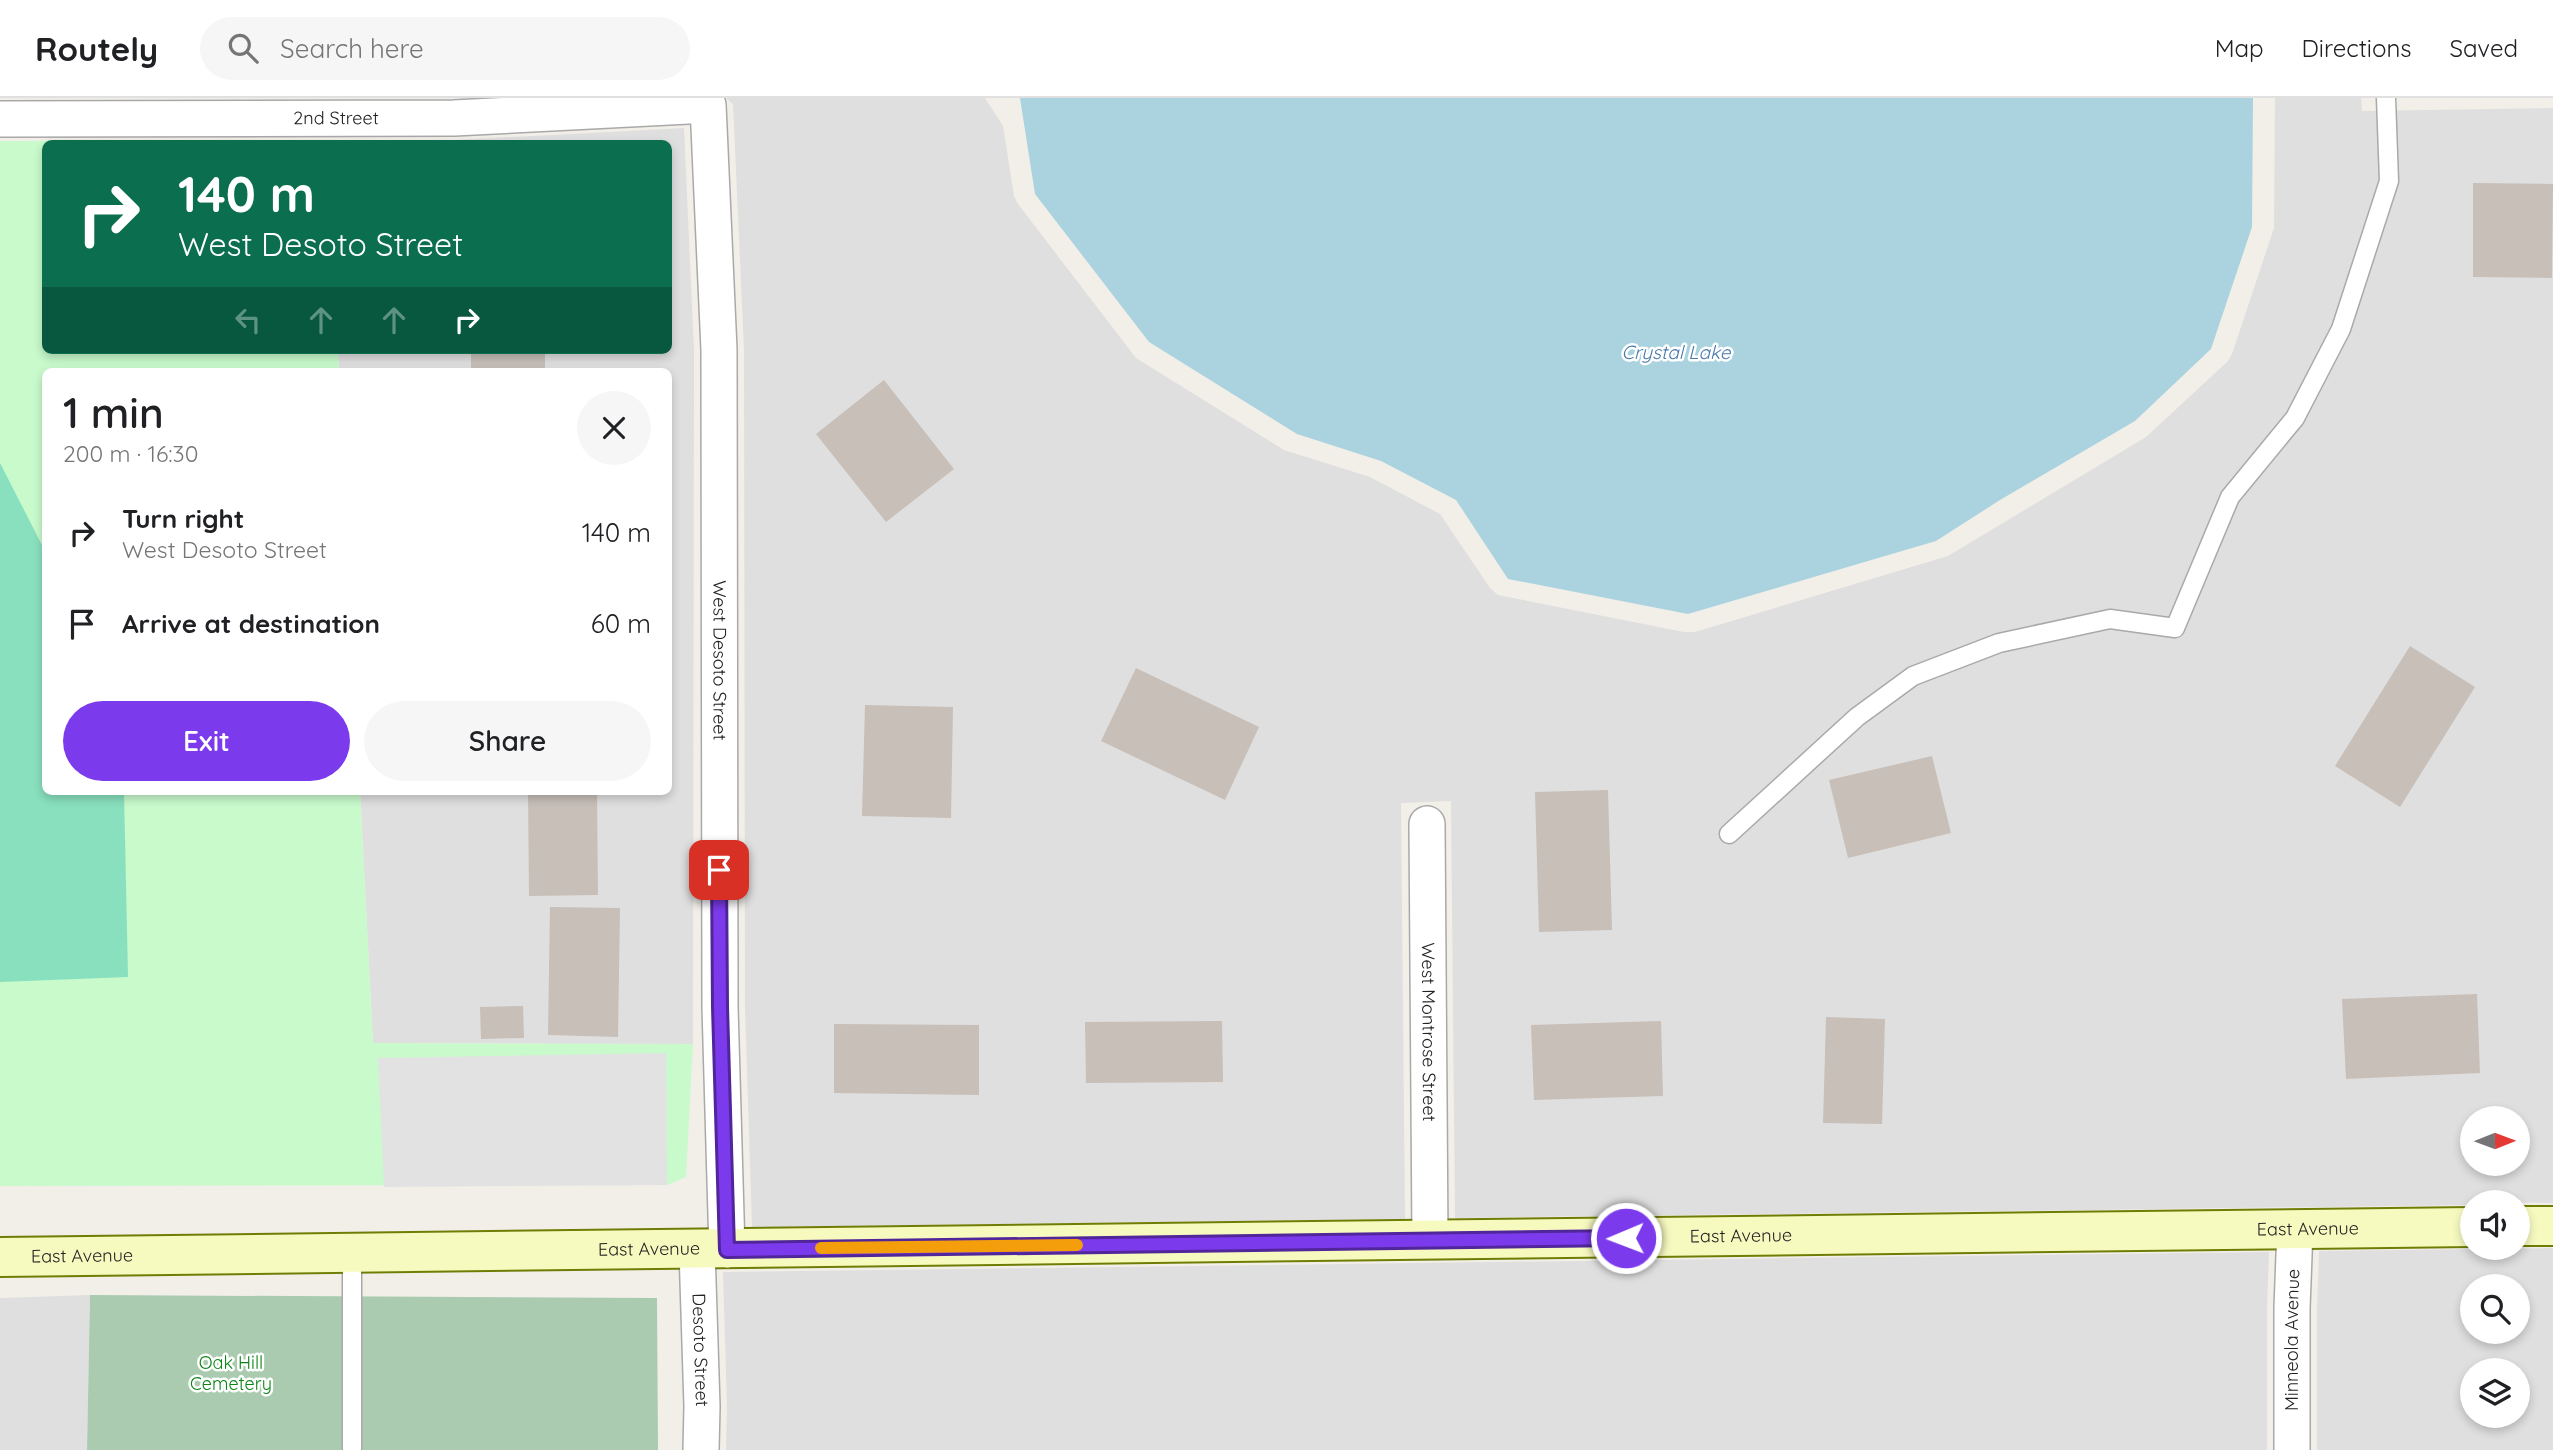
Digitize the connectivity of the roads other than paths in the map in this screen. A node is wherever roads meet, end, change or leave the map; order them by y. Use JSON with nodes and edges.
{"nodes":[{"id":1,"x":2386,"y":98,"type":"edge"},
{"id":2,"x":673,"y":106,"type":"joint"},
{"id":3,"x":0,"y":119,"type":"edge"},
{"id":4,"x":1426,"y":824,"type":"dead end"},
{"id":5,"x":1730,"y":834,"type":"dead end"},
{"id":6,"x":2530,"y":1226,"type":"edge"},
{"id":7,"x":2553,"y":1226,"type":"edge"},
{"id":8,"x":2460,"y":1227,"type":"edge"},
{"id":9,"x":2295,"y":1229,"type":"junction"},
{"id":10,"x":1430,"y":1240,"type":"junction"},
{"id":11,"x":712,"y":1250,"type":"junction"},
{"id":12,"x":352,"y":1253,"type":"junction"},
{"id":13,"x":0,"y":1257,"type":"edge"},
{"id":14,"x":352,"y":1450,"type":"edge"},
{"id":15,"x":701,"y":1450,"type":"edge"},
{"id":16,"x":2292,"y":1450,"type":"edge"}],
"edges":[{"from":1,"to":5,"type":"lane"},
{"from":2,"to":3,"type":"street","name":"2nd Street"},
{"from":2,"to":11,"type":"street","name":"West Desoto Street"},
{"from":4,"to":10,"type":"street","name":"West Montrose Street"},
{"from":6,"to":7,"type":"street"},
{"from":8,"to":9,"type":"street","name":"East Avenue"},
{"from":9,"to":10,"type":"street","name":"East Avenue"},
{"from":9,"to":16,"type":"street","name":"Minneola Avenue"},
{"from":10,"to":11,"type":"street","name":"East Avenue"},
{"from":11,"to":12,"type":"street","name":"East Avenue"},
{"from":11,"to":15,"type":"street","name":"Desoto Street"},
{"from":12,"to":13,"type":"street","name":"East Avenue"},
{"from":12,"to":14,"type":"lane"}]}
